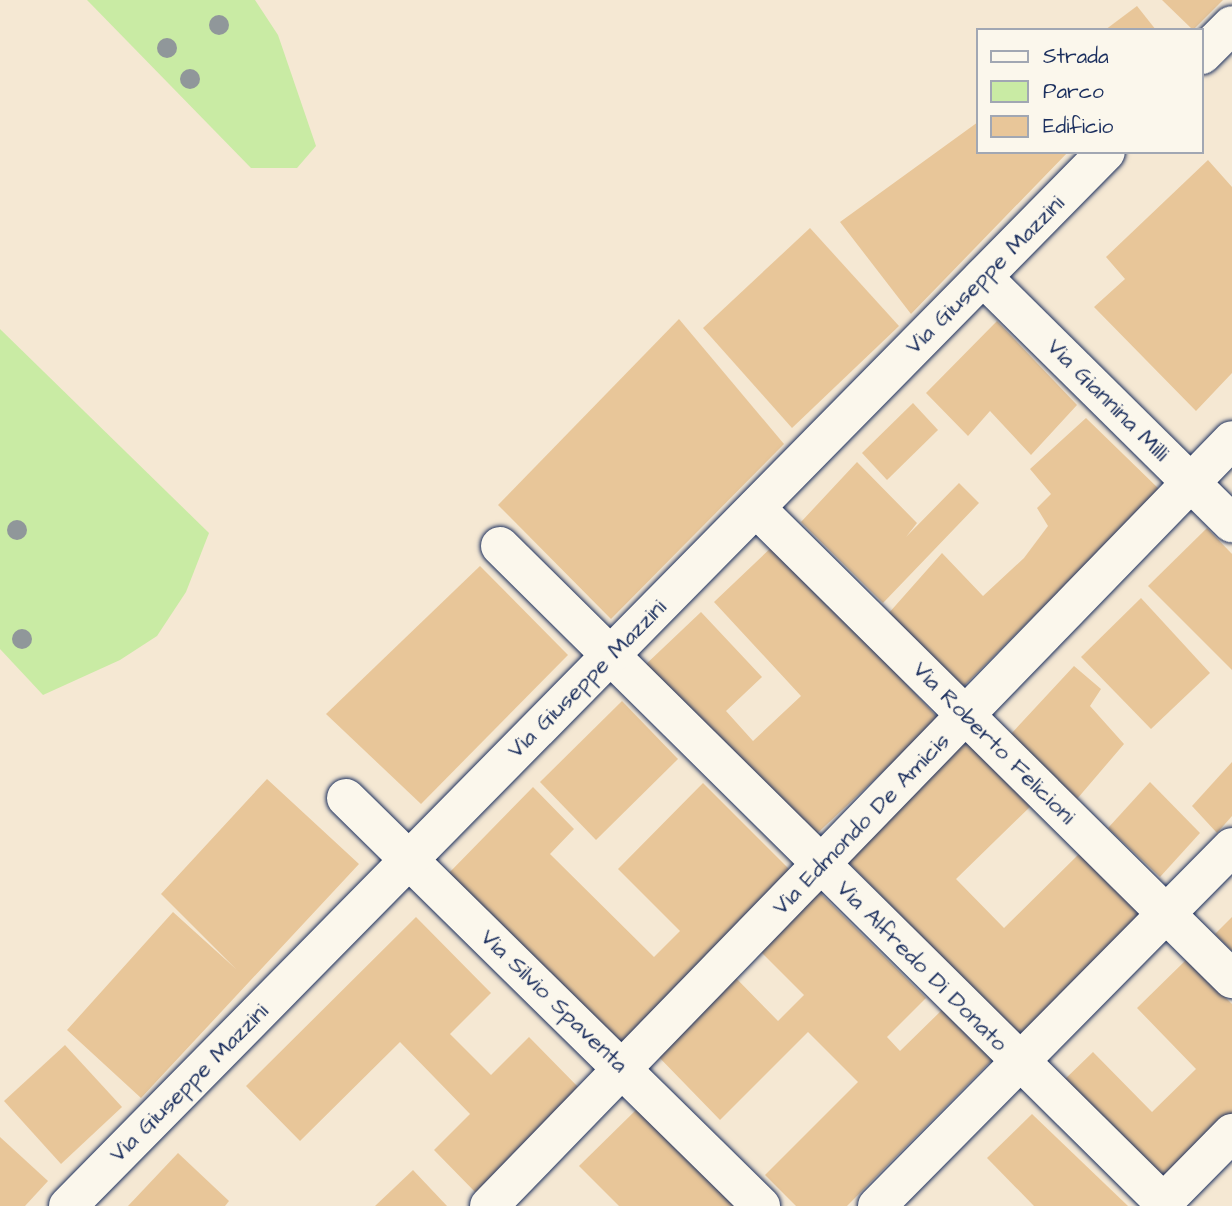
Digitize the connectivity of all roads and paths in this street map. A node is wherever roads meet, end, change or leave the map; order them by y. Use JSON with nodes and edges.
{"nodes":[{"id":1,"x":1104,"y":154,"type":"edge"},
{"id":2,"x":983,"y":278,"type":"junction"},
{"id":3,"x":1232,"y":440,"type":"edge"},
{"id":4,"x":1191,"y":482,"type":"junction"},
{"id":5,"x":756,"y":508,"type":"junction"},
{"id":6,"x":1232,"y":523,"type":"edge"},
{"id":7,"x":500,"y":546,"type":"dead end"},
{"id":8,"x":609,"y":658,"type":"junction"},
{"id":9,"x":966,"y":715,"type":"junction"},
{"id":10,"x":346,"y":798,"type":"dead end"},
{"id":11,"x":1232,"y":847,"type":"edge"},
{"id":12,"x":409,"y":860,"type":"junction"},
{"id":13,"x":820,"y":866,"type":"junction"},
{"id":14,"x":1166,"y":914,"type":"junction"},
{"id":15,"x":1232,"y":979,"type":"edge"},
{"id":16,"x":1020,"y":1062,"type":"junction"},
{"id":17,"x":624,"y":1069,"type":"junction"},
{"id":18,"x":1232,"y":1133,"type":"edge"},
{"id":19,"x":1164,"y":1205,"type":"edge"},
{"id":20,"x":68,"y":1206,"type":"edge"},
{"id":21,"x":489,"y":1206,"type":"edge"},
{"id":22,"x":761,"y":1206,"type":"edge"},
{"id":23,"x":877,"y":1206,"type":"edge"}],
"edges":[{"from":1,"to":2,"type":"street","name":"Via Giuseppe Mazzini"},
{"from":2,"to":4,"type":"street","name":"Via Giannina Milli"},
{"from":2,"to":5,"type":"street","name":"Via Giuseppe Mazzini"},
{"from":3,"to":4,"type":"street","name":"Via Edmondo De Amicis"},
{"from":4,"to":6,"type":"street","name":"Via Giannina Milli"},
{"from":4,"to":9,"type":"street","name":"Via Edmondo De Amicis"},
{"from":5,"to":8,"type":"street","name":"Via Giuseppe Mazzini"},
{"from":5,"to":9,"type":"street","name":"Via Roberto Felicioni"},
{"from":7,"to":8,"type":"street","name":"Via Alfredo Di Donato"},
{"from":8,"to":12,"type":"street","name":"Via Giuseppe Mazzini"},
{"from":8,"to":13,"type":"street","name":"Via Alfredo Di Donato"},
{"from":9,"to":13,"type":"street","name":"Via Edmondo De Amicis"},
{"from":9,"to":14,"type":"street","name":"Via Roberto Felicioni"},
{"from":10,"to":12,"type":"street","name":"Via Silvio Spaventa"},
{"from":11,"to":14,"type":"street"},
{"from":12,"to":17,"type":"street","name":"Via Silvio Spaventa"},
{"from":12,"to":20,"type":"street","name":"Via Giuseppe Mazzini"},
{"from":13,"to":16,"type":"street","name":"Via Alfredo Di Donato"},
{"from":13,"to":17,"type":"street","name":"Via Edmondo De Amicis"},
{"from":14,"to":15,"type":"street","name":"Via Roberto Felicioni"},
{"from":14,"to":16,"type":"street"},
{"from":16,"to":19,"type":"street","name":"Via Alfredo Di Donato"},
{"from":16,"to":23,"type":"street"},
{"from":17,"to":21,"type":"street","name":"Via Edmondo De Amicis"},
{"from":17,"to":22,"type":"street","name":"Via Silvio Spaventa"},
{"from":18,"to":19,"type":"street"}]}
